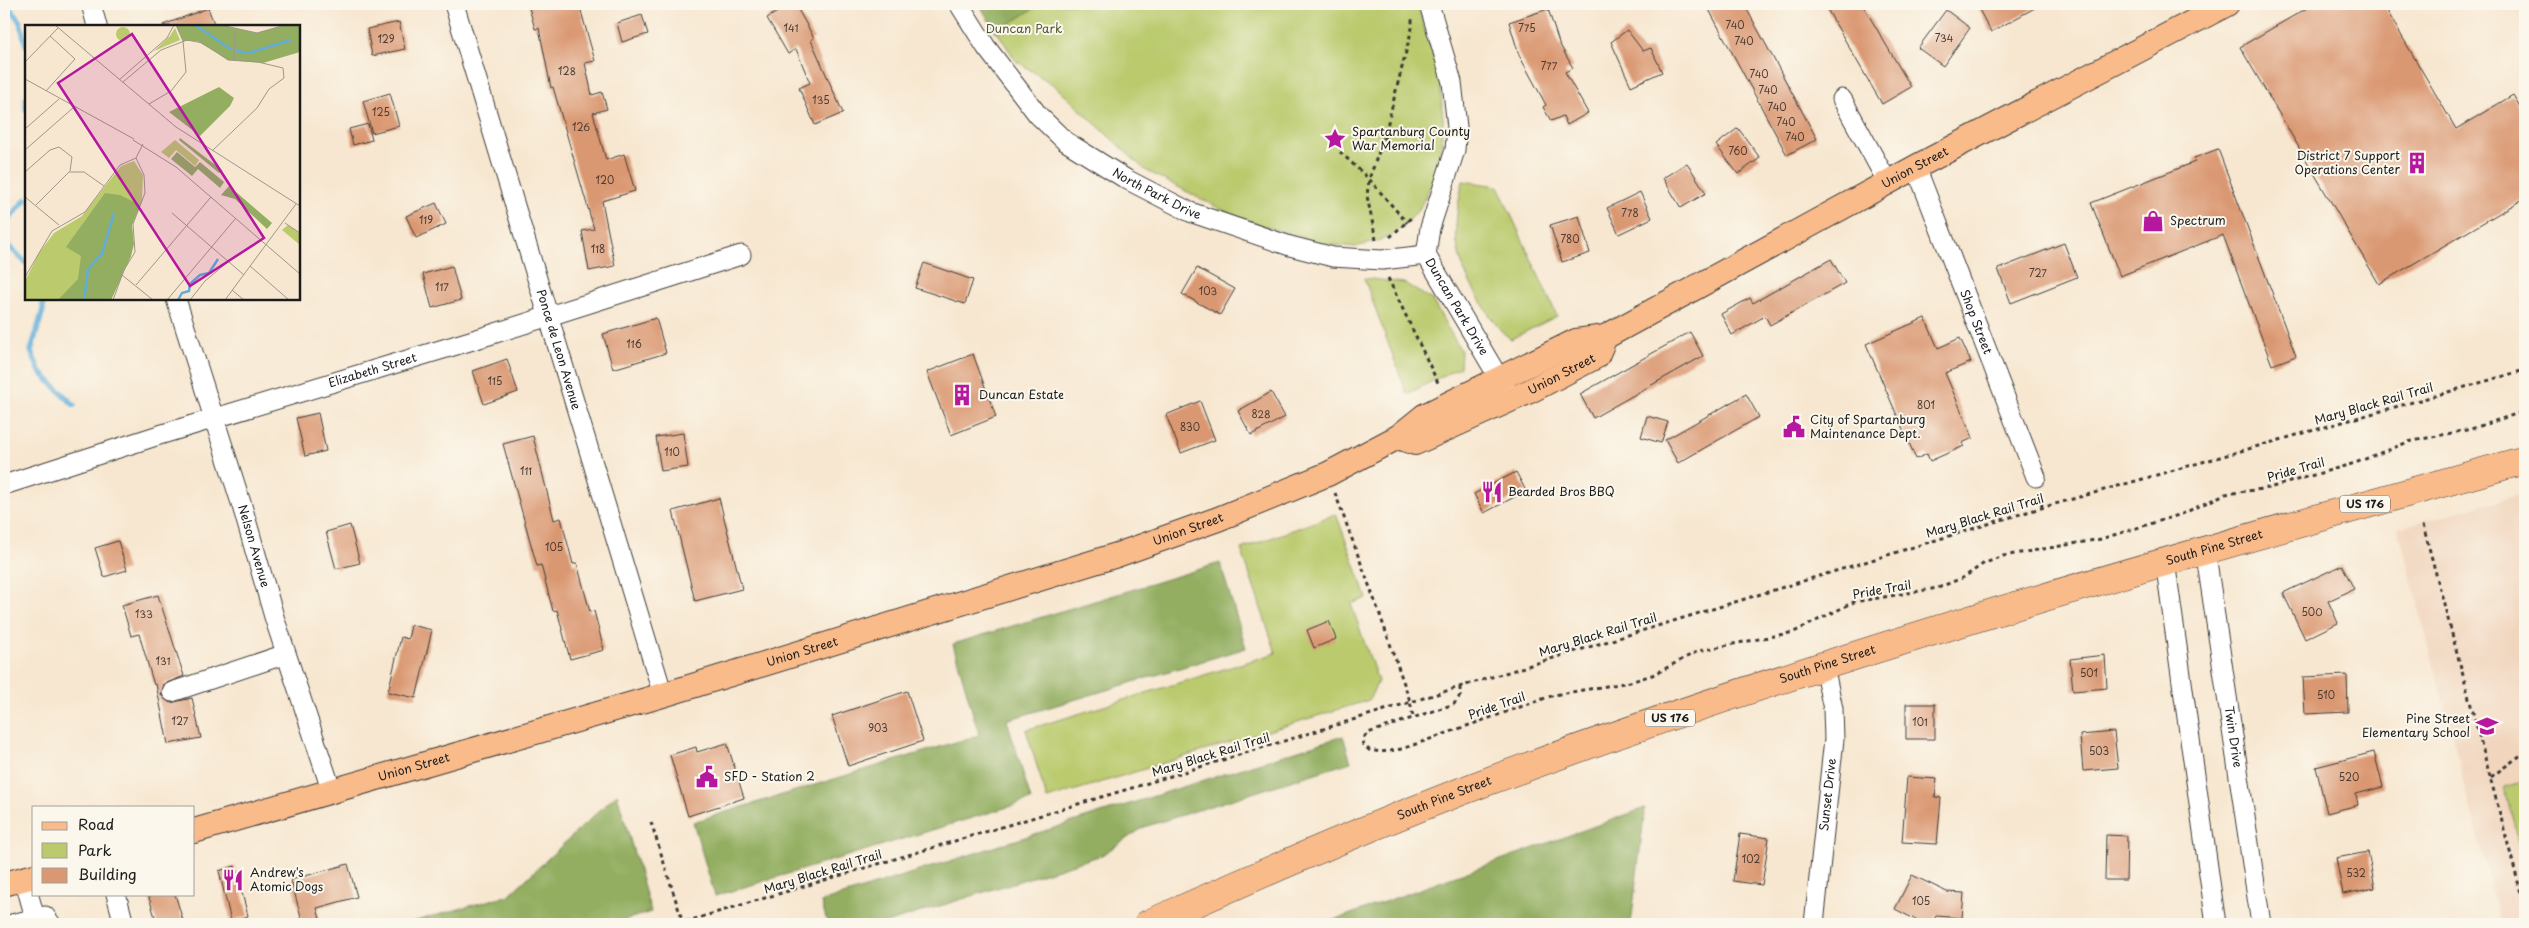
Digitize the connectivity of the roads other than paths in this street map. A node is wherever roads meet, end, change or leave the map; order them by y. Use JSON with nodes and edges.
{"nodes":[{"id":1,"x":91,"y":4,"type":"edge"},
{"id":2,"x":454,"y":4,"type":"edge"},
{"id":3,"x":959,"y":4,"type":"edge"},
{"id":4,"x":1429,"y":4,"type":"edge"},
{"id":5,"x":2226,"y":4,"type":"edge"},
{"id":6,"x":97,"y":25,"type":"edge"},
{"id":7,"x":1842,"y":99,"type":"dead end"},
{"id":8,"x":1916,"y":166,"type":"junction"},
{"id":9,"x":1888,"y":183,"type":"junction"},
{"id":10,"x":741,"y":255,"type":"dead end"},
{"id":11,"x":1426,"y":255,"type":"junction"},
{"id":12,"x":176,"y":300,"type":"edge"},
{"id":13,"x":548,"y":316,"type":"junction"},
{"id":14,"x":1605,"y":338,"type":"junction"},
{"id":15,"x":1499,"y":380,"type":"junction"},
{"id":16,"x":1513,"y":399,"type":"junction"},
{"id":17,"x":214,"y":418,"type":"junction"},
{"id":18,"x":1398,"y":437,"type":"junction"},
{"id":19,"x":2525,"y":460,"type":"edge"},
{"id":20,"x":2036,"y":477,"type":"dead end"},
{"id":21,"x":4,"y":485,"type":"edge"},
{"id":22,"x":2206,"y":549,"type":"junction"},
{"id":23,"x":2165,"y":561,"type":"junction"},
{"id":24,"x":286,"y":654,"type":"junction"},
{"id":25,"x":1824,"y":666,"type":"junction"},
{"id":26,"x":172,"y":692,"type":"dead end"},
{"id":27,"x":663,"y":695,"type":"junction"},
{"id":28,"x":332,"y":792,"type":"junction"},
{"id":29,"x":195,"y":831,"type":"edge"},
{"id":30,"x":21,"y":879,"type":"edge"},
{"id":31,"x":117,"y":896,"type":"edge"},
{"id":32,"x":43,"y":921,"type":"edge"},
{"id":33,"x":12,"y":924,"type":"edge"},
{"id":34,"x":124,"y":924,"type":"edge"},
{"id":35,"x":1148,"y":924,"type":"edge"},
{"id":36,"x":1814,"y":924,"type":"edge"},
{"id":37,"x":2216,"y":924,"type":"edge"},
{"id":38,"x":2261,"y":924,"type":"edge"}],
"edges":[{"from":1,"to":6,"type":"street"},
{"from":2,"to":13,"type":"street","name":"Ponce de Leon Avenue"},
{"from":3,"to":11,"type":"street","name":"North Park Drive"},
{"from":4,"to":11,"type":"street","name":"Duncan Park Drive"},
{"from":5,"to":8,"type":"main road","name":"Union Street"},
{"from":7,"to":9,"type":"street"},
{"from":8,"to":9,"type":"main road","name":"Union Street"},
{"from":8,"to":20,"type":"street","name":"Shop Street"},
{"from":9,"to":14,"type":"main road","name":"Union Street"},
{"from":10,"to":13,"type":"street","name":"Elizabeth Street"},
{"from":11,"to":15,"type":"street","name":"Duncan Park Drive"},
{"from":12,"to":17,"type":"street","name":"Nelson Avenue"},
{"from":13,"to":17,"type":"street","name":"Elizabeth Street"},
{"from":13,"to":27,"type":"street","name":"Ponce de Leon Avenue"},
{"from":14,"to":15,"type":"main road","name":"Union Street"},
{"from":14,"to":16,"type":"main road","name":"Union Street"},
{"from":15,"to":16,"type":"street","name":"Duncan Park Drive"},
{"from":15,"to":18,"type":"main road","name":"Union Street"},
{"from":16,"to":18,"type":"main road","name":"Union Street"},
{"from":17,"to":21,"type":"street","name":"Elizabeth Street"},
{"from":17,"to":24,"type":"street","name":"Nelson Avenue"},
{"from":18,"to":27,"type":"main road","name":"Union Street"},
{"from":19,"to":22,"type":"highway","name":"South Pine Street","number":"US 176"},
{"from":22,"to":23,"type":"highway","name":"South Pine Street","number":"US 176"},
{"from":22,"to":38,"type":"street","name":"Twin Drive"},
{"from":23,"to":25,"type":"highway","name":"South Pine Street","number":"US 176"},
{"from":23,"to":37,"type":"street"},
{"from":24,"to":26,"type":"street"},
{"from":24,"to":28,"type":"street","name":"Nelson Avenue"},
{"from":25,"to":35,"type":"highway","name":"South Pine Street","number":"US 176"},
{"from":25,"to":36,"type":"street","name":"Sunset Drive"},
{"from":27,"to":28,"type":"main road","name":"Union Street"},
{"from":28,"to":29,"type":"main road","name":"Union Street"},
{"from":30,"to":32,"type":"street"},
{"from":31,"to":34,"type":"street"},
{"from":32,"to":33,"type":"street"}]}
